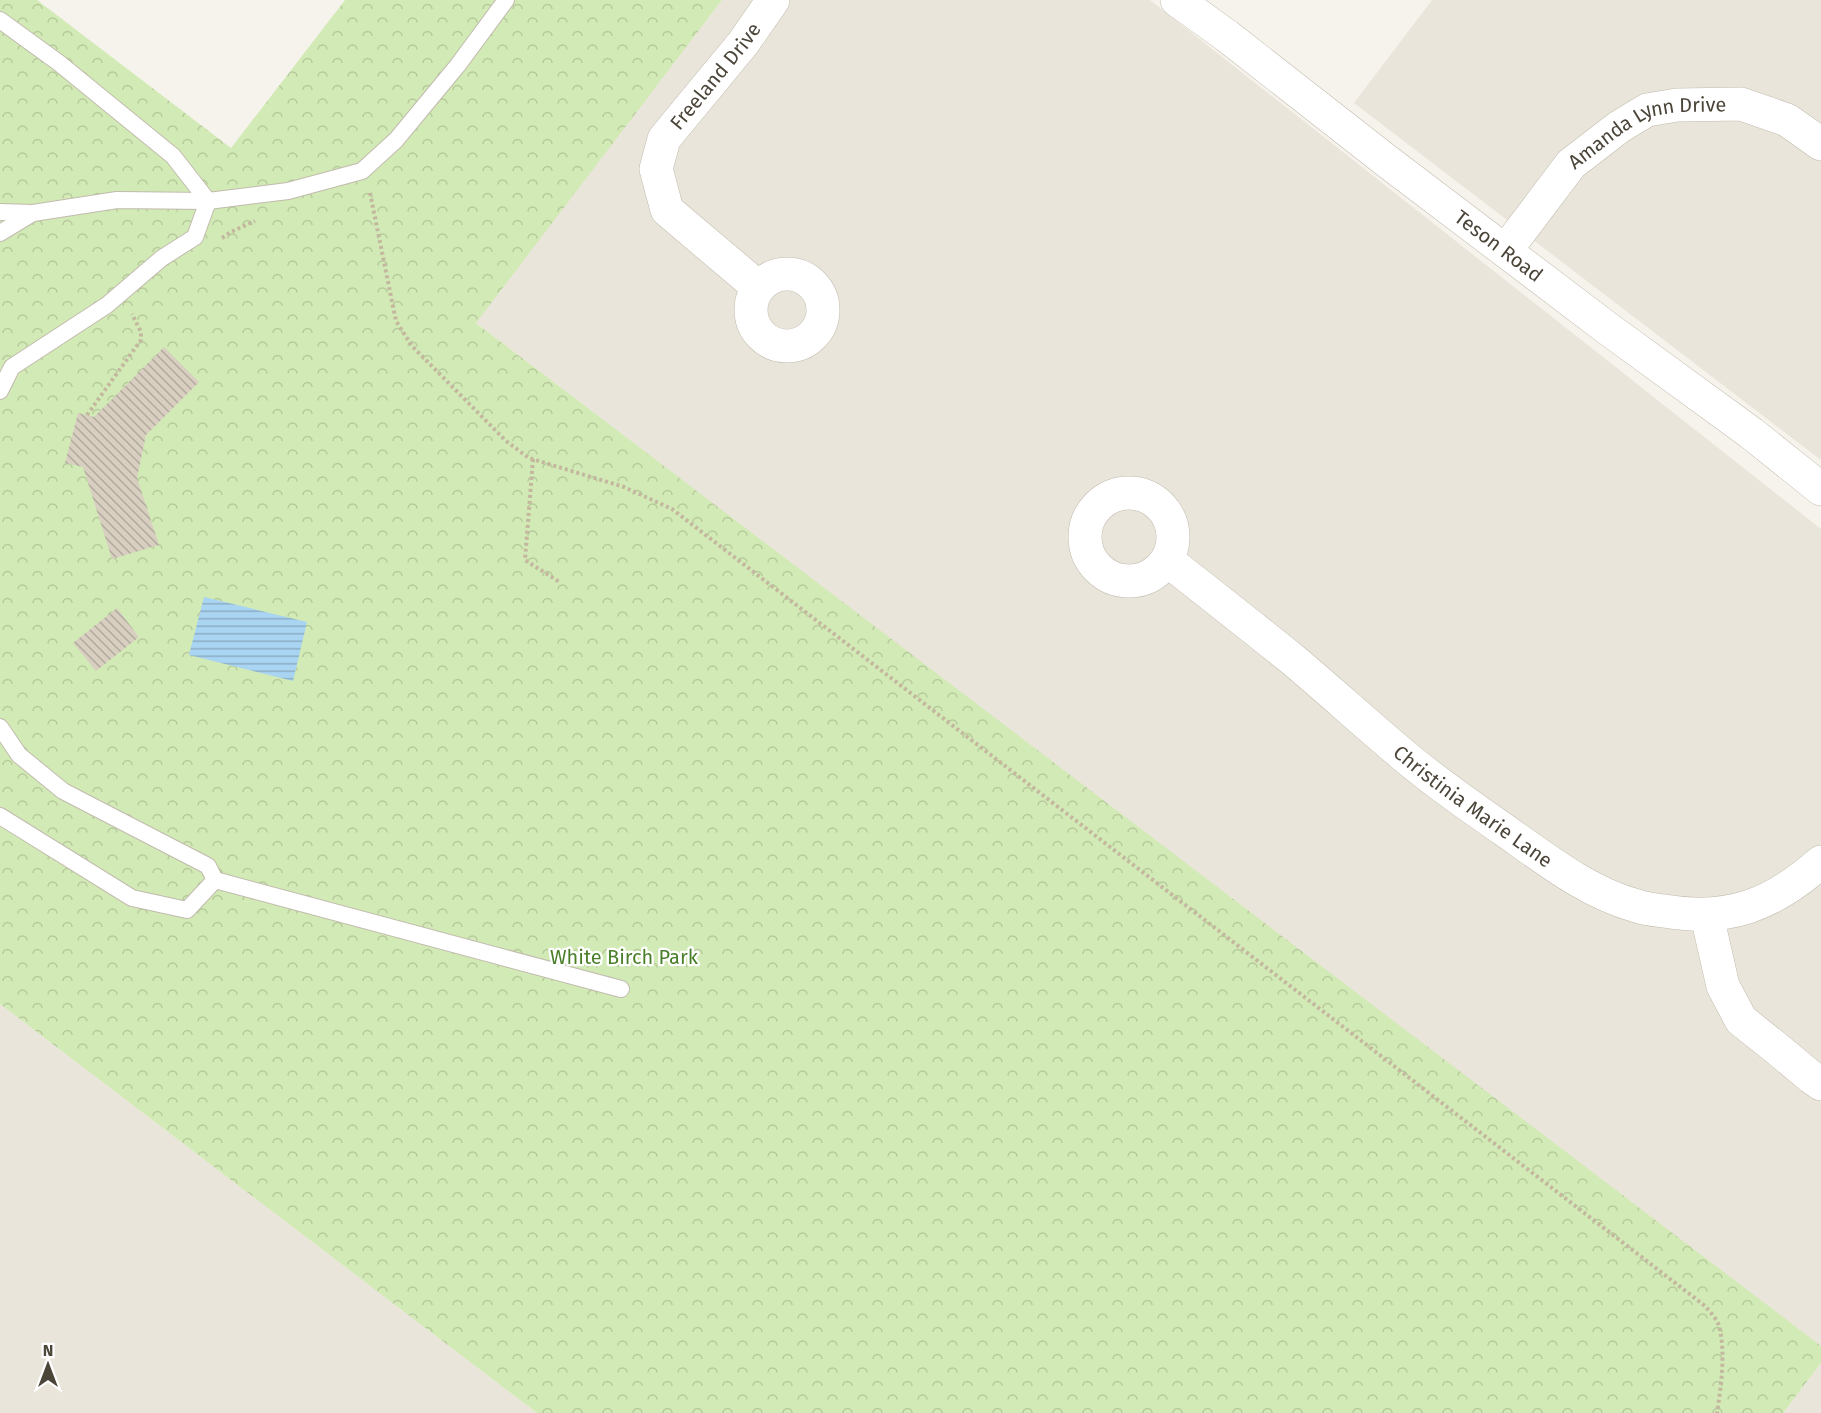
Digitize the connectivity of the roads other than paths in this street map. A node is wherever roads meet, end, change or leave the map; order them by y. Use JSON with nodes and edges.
{"nodes":[{"id":1,"x":506,"y":0,"type":"edge"},
{"id":2,"x":773,"y":0,"type":"edge"},
{"id":3,"x":1178,"y":0,"type":"edge"},
{"id":4,"x":0,"y":20,"type":"edge"},
{"id":5,"x":1821,"y":144,"type":"edge"},
{"id":6,"x":208,"y":201,"type":"junction"},
{"id":7,"x":0,"y":212,"type":"edge"},
{"id":8,"x":33,"y":213,"type":"junction"},
{"id":9,"x":0,"y":233,"type":"edge"},
{"id":10,"x":1506,"y":250,"type":"junction"},
{"id":11,"x":758,"y":287,"type":"dead end"},
{"id":12,"x":0,"y":391,"type":"edge"},
{"id":13,"x":1821,"y":489,"type":"edge"},
{"id":14,"x":1167,"y":560,"type":"dead end"},
{"id":15,"x":0,"y":727,"type":"edge"},
{"id":16,"x":0,"y":816,"type":"edge"},
{"id":17,"x":1821,"y":862,"type":"edge"},
{"id":18,"x":215,"y":880,"type":"junction"},
{"id":19,"x":1707,"y":916,"type":"junction"},
{"id":20,"x":621,"y":989,"type":"dead end"},
{"id":21,"x":1821,"y":1084,"type":"edge"}],
"edges":[{"from":1,"to":6,"type":"lane"},
{"from":2,"to":11,"type":"street","name":"Freeland Drive"},
{"from":3,"to":10,"type":"street","name":"Teson Road"},
{"from":4,"to":6,"type":"lane"},
{"from":5,"to":10,"type":"street","name":"Amanda Lynn Drive"},
{"from":6,"to":8,"type":"lane"},
{"from":6,"to":12,"type":"lane"},
{"from":7,"to":8,"type":"lane"},
{"from":8,"to":9,"type":"lane"},
{"from":10,"to":13,"type":"street","name":"Teson Road"},
{"from":14,"to":19,"type":"street","name":"Christinia Marie Lane"},
{"from":15,"to":18,"type":"lane"},
{"from":16,"to":18,"type":"lane"},
{"from":17,"to":19,"type":"street","name":"Christinia Marie Lane"},
{"from":18,"to":20,"type":"lane"},
{"from":19,"to":21,"type":"street"}]}
